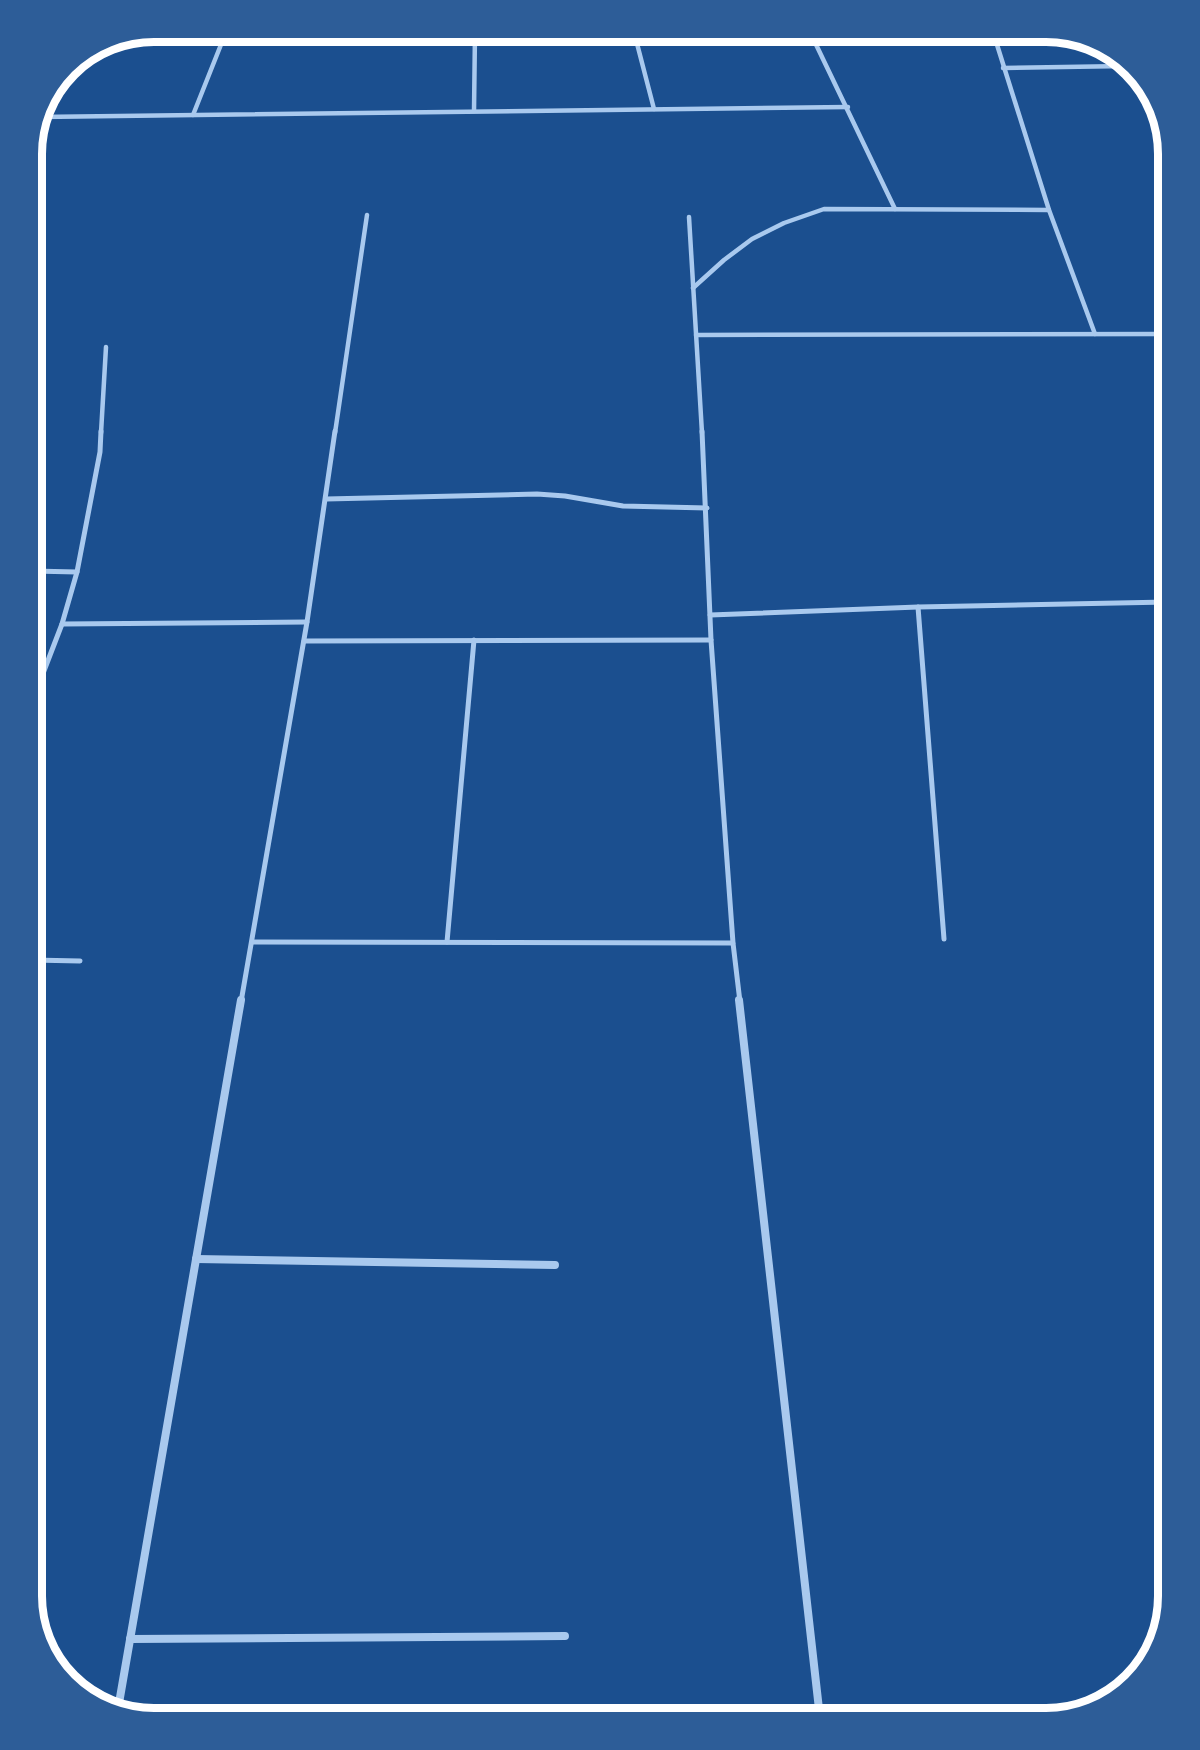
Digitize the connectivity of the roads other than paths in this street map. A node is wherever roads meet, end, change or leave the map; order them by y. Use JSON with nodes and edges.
{"nodes":[{"id":1,"x":222,"y":42,"type":"edge"},
{"id":2,"x":475,"y":42,"type":"edge"},
{"id":3,"x":637,"y":42,"type":"edge"},
{"id":4,"x":815,"y":42,"type":"edge"},
{"id":5,"x":996,"y":42,"type":"edge"},
{"id":6,"x":1115,"y":66,"type":"edge"},
{"id":7,"x":1003,"y":68,"type":"junction"},
{"id":8,"x":848,"y":106,"type":"junction"},
{"id":9,"x":654,"y":109,"type":"junction"},
{"id":10,"x":474,"y":111,"type":"junction"},
{"id":11,"x":193,"y":115,"type":"junction"},
{"id":12,"x":48,"y":117,"type":"edge"},
{"id":13,"x":895,"y":209,"type":"junction"},
{"id":14,"x":1049,"y":210,"type":"junction"},
{"id":15,"x":368,"y":215,"type":"dead end"},
{"id":16,"x":689,"y":217,"type":"dead end"},
{"id":17,"x":693,"y":288,"type":"junction"},
{"id":18,"x":1095,"y":334,"type":"junction"},
{"id":19,"x":1158,"y":334,"type":"edge"},
{"id":20,"x":696,"y":335,"type":"junction"},
{"id":21,"x":106,"y":347,"type":"dead end"},
{"id":22,"x":326,"y":499,"type":"junction"},
{"id":23,"x":707,"y":508,"type":"junction"},
{"id":24,"x":42,"y":571,"type":"edge"},
{"id":25,"x":77,"y":572,"type":"junction"},
{"id":26,"x":1158,"y":602,"type":"edge"},
{"id":27,"x":918,"y":607,"type":"junction"},
{"id":28,"x":710,"y":615,"type":"junction"},
{"id":29,"x":308,"y":622,"type":"junction"},
{"id":30,"x":62,"y":624,"type":"junction"},
{"id":31,"x":474,"y":640,"type":"junction"},
{"id":32,"x":711,"y":640,"type":"junction"},
{"id":33,"x":304,"y":641,"type":"junction"},
{"id":34,"x":42,"y":676,"type":"edge"},
{"id":35,"x":944,"y":939,"type":"dead end"},
{"id":36,"x":252,"y":942,"type":"junction"},
{"id":37,"x":447,"y":942,"type":"junction"},
{"id":38,"x":733,"y":943,"type":"junction"},
{"id":39,"x":42,"y":960,"type":"edge"},
{"id":40,"x":80,"y":961,"type":"dead end"},
{"id":41,"x":196,"y":1259,"type":"junction"},
{"id":42,"x":555,"y":1265,"type":"dead end"},
{"id":43,"x":566,"y":1636,"type":"dead end"},
{"id":44,"x":130,"y":1639,"type":"junction"},
{"id":45,"x":119,"y":1702,"type":"edge"},
{"id":46,"x":819,"y":1708,"type":"edge"}],
"edges":[{"from":1,"to":11,"type":"street"},
{"from":2,"to":10,"type":"street"},
{"from":3,"to":9,"type":"street"},
{"from":4,"to":8,"type":"street"},
{"from":5,"to":7,"type":"street"},
{"from":6,"to":7,"type":"street"},
{"from":7,"to":14,"type":"street"},
{"from":8,"to":9,"type":"street"},
{"from":8,"to":13,"type":"street"},
{"from":9,"to":10,"type":"street"},
{"from":10,"to":11,"type":"street"},
{"from":11,"to":12,"type":"street"},
{"from":13,"to":14,"type":"street"},
{"from":13,"to":17,"type":"street"},
{"from":14,"to":18,"type":"street"},
{"from":15,"to":22,"type":"street"},
{"from":16,"to":17,"type":"street"},
{"from":17,"to":20,"type":"street"},
{"from":18,"to":19,"type":"street"},
{"from":18,"to":20,"type":"street"},
{"from":20,"to":23,"type":"street"},
{"from":21,"to":25,"type":"street"},
{"from":22,"to":23,"type":"street"},
{"from":22,"to":29,"type":"street"},
{"from":23,"to":28,"type":"street"},
{"from":24,"to":25,"type":"street"},
{"from":25,"to":30,"type":"street"},
{"from":26,"to":27,"type":"street"},
{"from":27,"to":28,"type":"street"},
{"from":27,"to":35,"type":"street"},
{"from":28,"to":32,"type":"street"},
{"from":29,"to":30,"type":"street"},
{"from":29,"to":33,"type":"street"},
{"from":30,"to":34,"type":"street"},
{"from":31,"to":32,"type":"street"},
{"from":31,"to":33,"type":"street"},
{"from":31,"to":37,"type":"street"},
{"from":32,"to":38,"type":"street"},
{"from":33,"to":36,"type":"street"},
{"from":36,"to":37,"type":"street"},
{"from":36,"to":41,"type":"street"},
{"from":37,"to":38,"type":"street"},
{"from":38,"to":46,"type":"street"},
{"from":39,"to":40,"type":"street"},
{"from":41,"to":42,"type":"street"},
{"from":41,"to":44,"type":"street"},
{"from":43,"to":44,"type":"street"},
{"from":44,"to":45,"type":"street"}]}
